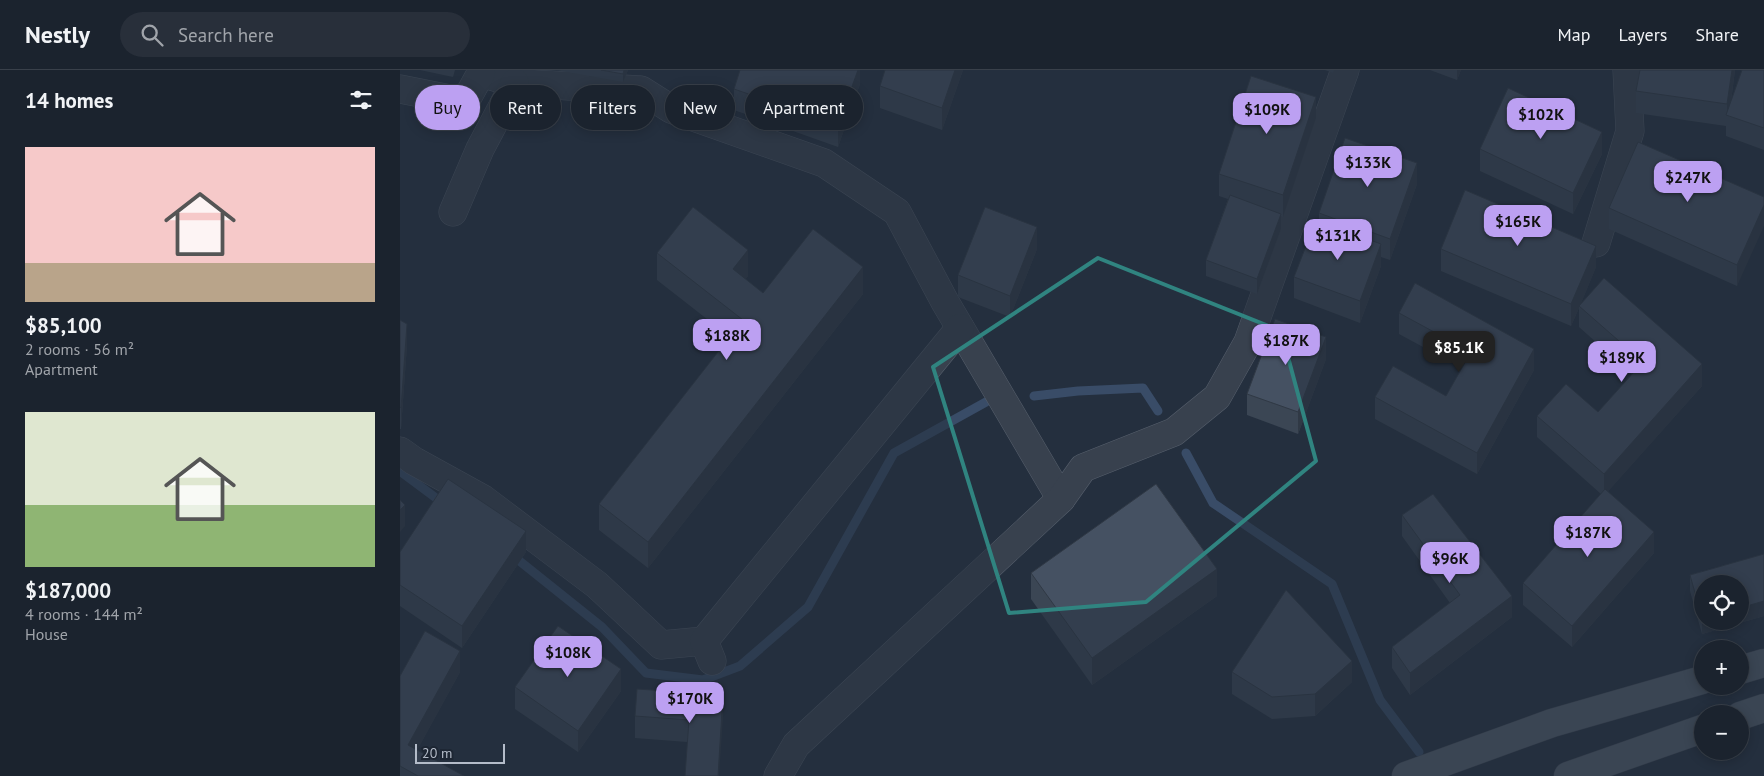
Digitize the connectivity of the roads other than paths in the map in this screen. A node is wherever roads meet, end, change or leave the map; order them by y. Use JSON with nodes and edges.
{"nodes":[{"id":1,"x":1345,"y":70,"type":"edge"},
{"id":2,"x":1627,"y":70,"type":"edge"},
{"id":3,"x":481,"y":71,"type":"edge"},
{"id":4,"x":644,"y":80,"type":"edge"},
{"id":5,"x":515,"y":83,"type":"junction"},
{"id":6,"x":400,"y":88,"type":"edge"},
{"id":7,"x":453,"y":212,"type":"dead end"},
{"id":8,"x":1596,"y":242,"type":"dead end"},
{"id":9,"x":960,"y":328,"type":"junction"},
{"id":10,"x":400,"y":451,"type":"edge"},
{"id":11,"x":1061,"y":499,"type":"junction"},
{"id":12,"x":1764,"y":663,"type":"edge"},
{"id":13,"x":1749,"y":667,"type":"edge"},
{"id":14,"x":1694,"y":682,"type":"edge"},
{"id":15,"x":1764,"y":708,"type":"edge"},
{"id":16,"x":1749,"y":713,"type":"edge"},
{"id":17,"x":1694,"y":732,"type":"edge"},
{"id":18,"x":778,"y":776,"type":"edge"},
{"id":19,"x":1406,"y":776,"type":"edge"},
{"id":20,"x":1568,"y":776,"type":"edge"}],
"edges":[{"from":1,"to":11,"type":"street"},
{"from":2,"to":8,"type":"street"},
{"from":3,"to":5,"type":"street"},
{"from":3,"to":6,"type":"street"},
{"from":4,"to":5,"type":"street"},
{"from":4,"to":9,"type":"street"},
{"from":5,"to":7,"type":"street"},
{"from":9,"to":10,"type":"street"},
{"from":9,"to":11,"type":"street"},
{"from":11,"to":18,"type":"street"},
{"from":12,"to":13,"type":"main road"},
{"from":14,"to":19,"type":"main road"},
{"from":15,"to":16,"type":"main road"},
{"from":17,"to":20,"type":"main road"}]}
